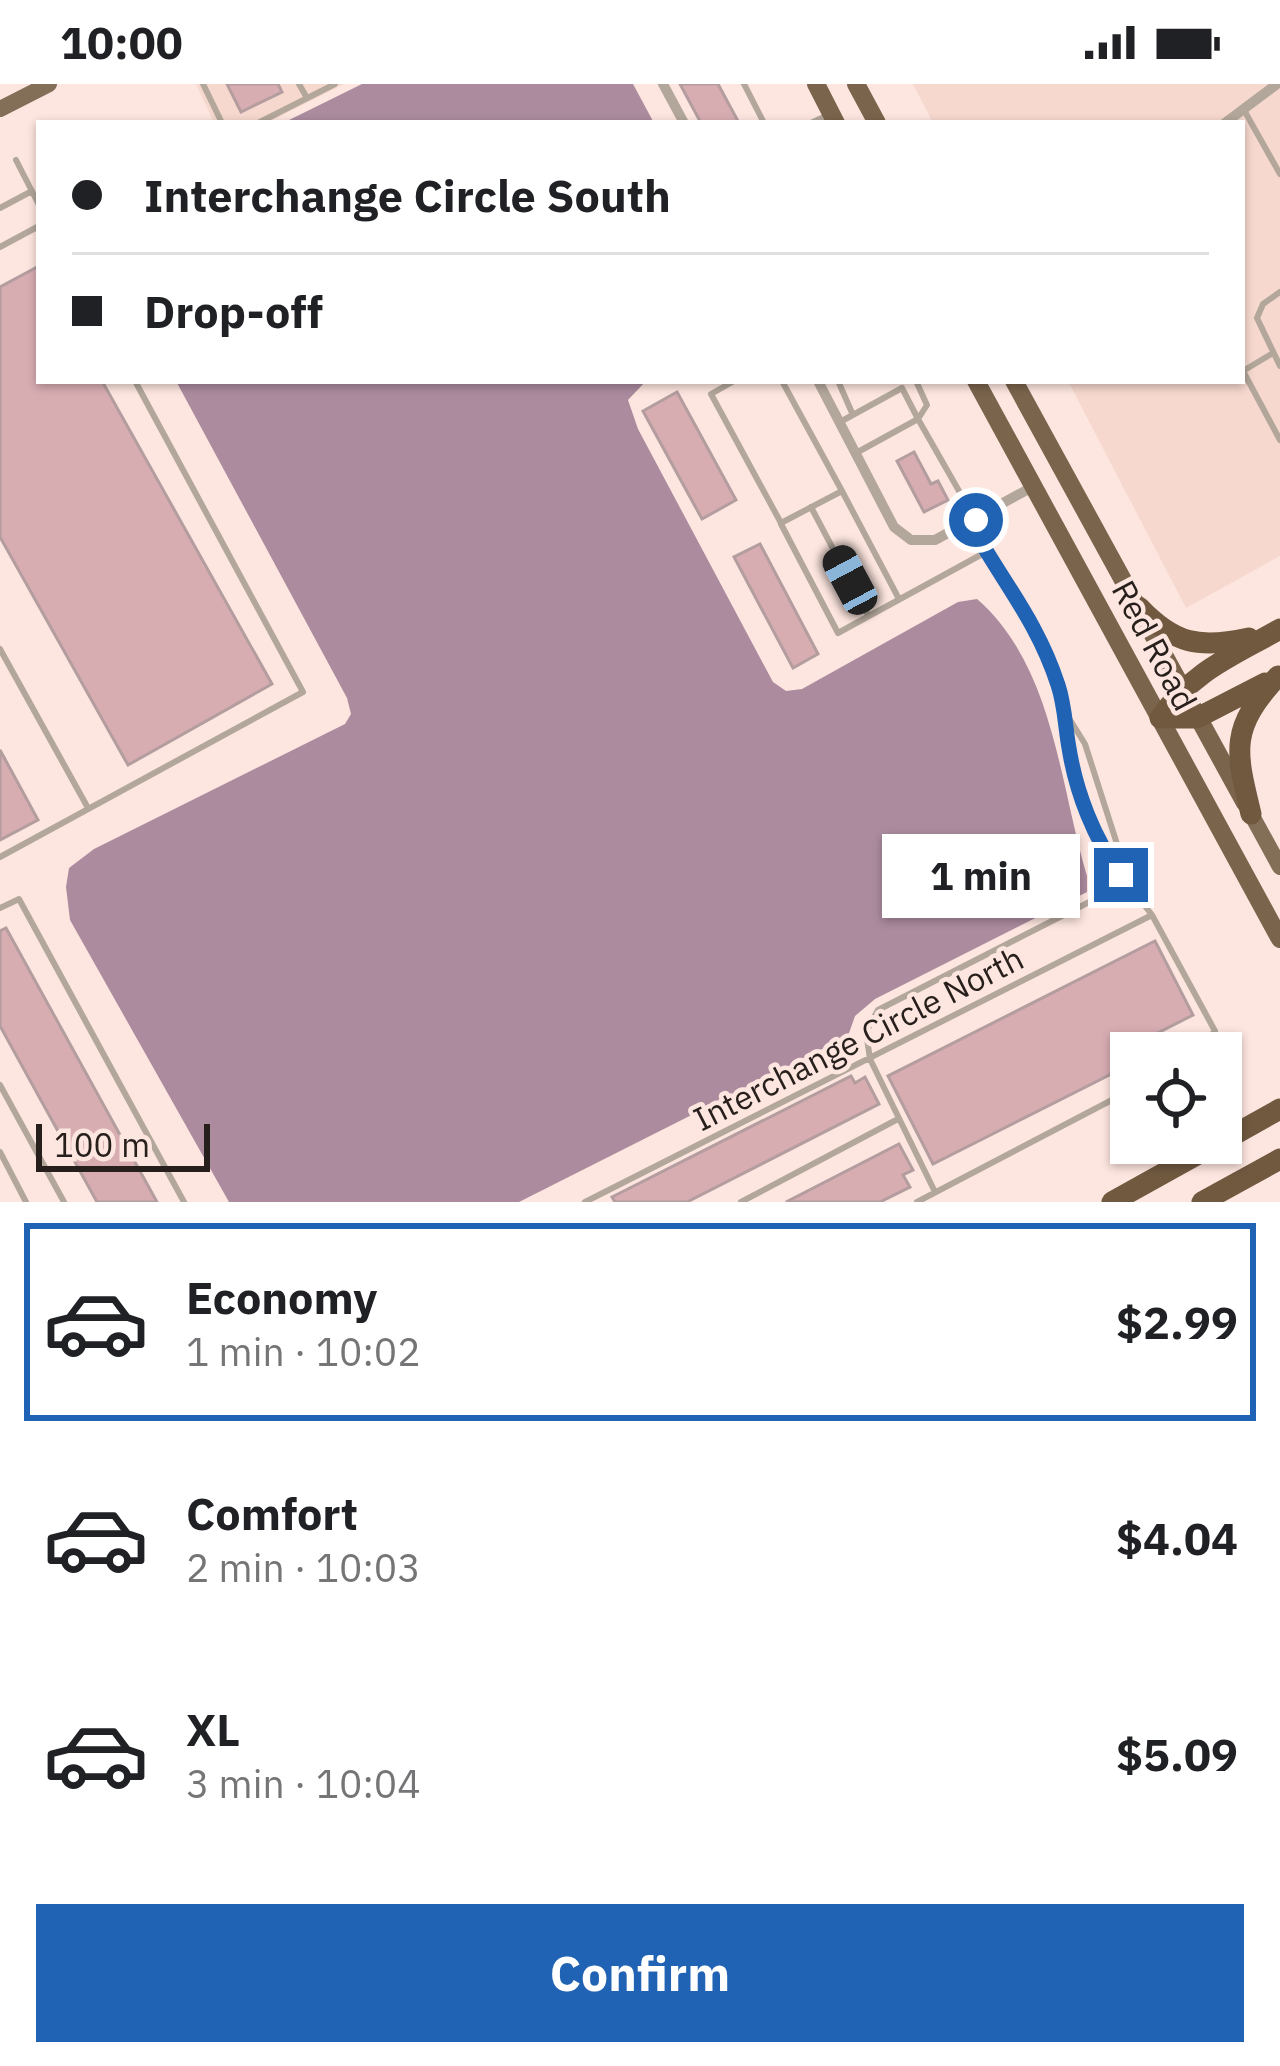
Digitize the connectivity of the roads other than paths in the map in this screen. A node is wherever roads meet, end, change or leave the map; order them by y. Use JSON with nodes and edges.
{"nodes":[{"id":1,"x":49,"y":84,"type":"edge"},
{"id":2,"x":203,"y":84,"type":"edge"},
{"id":3,"x":299,"y":84,"type":"edge"},
{"id":4,"x":335,"y":84,"type":"edge"},
{"id":5,"x":663,"y":84,"type":"edge"},
{"id":6,"x":744,"y":84,"type":"edge"},
{"id":7,"x":816,"y":84,"type":"edge"},
{"id":8,"x":856,"y":84,"type":"edge"},
{"id":9,"x":1277,"y":84,"type":"edge"},
{"id":10,"x":307,"y":98,"type":"junction"},
{"id":11,"x":0,"y":109,"type":"edge"},
{"id":12,"x":1244,"y":110,"type":"junction"},
{"id":13,"x":834,"y":118,"type":"edge"},
{"id":14,"x":221,"y":120,"type":"edge"},
{"id":15,"x":264,"y":120,"type":"edge"},
{"id":16,"x":682,"y":120,"type":"edge"},
{"id":17,"x":762,"y":120,"type":"edge"},
{"id":18,"x":875,"y":120,"type":"edge"},
{"id":19,"x":1229,"y":120,"type":"edge"},
{"id":20,"x":16,"y":160,"type":"dead end"},
{"id":21,"x":1280,"y":174,"type":"edge"},
{"id":22,"x":32,"y":191,"type":"junction"},
{"id":23,"x":36,"y":199,"type":"edge"},
{"id":24,"x":0,"y":208,"type":"edge"},
{"id":25,"x":36,"y":228,"type":"edge"},
{"id":26,"x":0,"y":247,"type":"edge"},
{"id":27,"x":1280,"y":292,"type":"edge"},
{"id":28,"x":1273,"y":353,"type":"junction"},
{"id":29,"x":1280,"y":366,"type":"edge"},
{"id":30,"x":1245,"y":370,"type":"edge"},
{"id":31,"x":1245,"y":375,"type":"edge"},
{"id":32,"x":137,"y":384,"type":"edge"},
{"id":33,"x":729,"y":384,"type":"edge"},
{"id":34,"x":784,"y":384,"type":"edge"},
{"id":35,"x":820,"y":384,"type":"edge"},
{"id":36,"x":839,"y":384,"type":"edge"},
{"id":37,"x":917,"y":384,"type":"edge"},
{"id":38,"x":978,"y":384,"type":"edge"},
{"id":39,"x":1017,"y":384,"type":"edge"},
{"id":40,"x":853,"y":415,"type":"junction"},
{"id":41,"x":918,"y":419,"type":"junction"},
{"id":42,"x":840,"y":422,"type":"junction"},
{"id":43,"x":1280,"y":440,"type":"edge"},
{"id":44,"x":856,"y":453,"type":"junction"},
{"id":45,"x":1036,"y":485,"type":"junction"},
{"id":46,"x":842,"y":491,"type":"junction"},
{"id":47,"x":811,"y":507,"type":"junction"},
{"id":48,"x":973,"y":521,"type":"junction"},
{"id":49,"x":781,"y":523,"type":"junction"},
{"id":50,"x":986,"y":553,"type":"junction"},
{"id":51,"x":900,"y":600,"type":"junction"},
{"id":52,"x":1138,"y":607,"type":"junction"},
{"id":53,"x":869,"y":616,"type":"junction"},
{"id":54,"x":1277,"y":631,"type":"edge"},
{"id":55,"x":0,"y":649,"type":"edge"},
{"id":56,"x":1279,"y":675,"type":"edge"},
{"id":57,"x":1182,"y":688,"type":"junction"},
{"id":58,"x":1067,"y":716,"type":"junction"},
{"id":59,"x":1160,"y":718,"type":"junction"},
{"id":60,"x":1197,"y":718,"type":"junction"},
{"id":61,"x":89,"y":809,"type":"junction"},
{"id":62,"x":1251,"y":814,"type":"junction"},
{"id":63,"x":0,"y":857,"type":"edge"},
{"id":64,"x":1280,"y":867,"type":"edge"},
{"id":65,"x":1121,"y":875,"type":"junction"},
{"id":66,"x":0,"y":908,"type":"edge"},
{"id":67,"x":1152,"y":915,"type":"junction"},
{"id":68,"x":1280,"y":939,"type":"edge"},
{"id":69,"x":1213,"y":1032,"type":"edge"},
{"id":70,"x":870,"y":1059,"type":"junction"},
{"id":71,"x":0,"y":1085,"type":"edge"},
{"id":72,"x":1110,"y":1101,"type":"edge"},
{"id":73,"x":13,"y":1108,"type":"junction"},
{"id":74,"x":1280,"y":1109,"type":"edge"},
{"id":75,"x":0,"y":1114,"type":"edge"},
{"id":76,"x":898,"y":1119,"type":"junction"},
{"id":77,"x":1242,"y":1130,"type":"edge"},
{"id":78,"x":0,"y":1152,"type":"edge"},
{"id":79,"x":1280,"y":1159,"type":"edge"},
{"id":80,"x":1180,"y":1164,"type":"edge"},
{"id":81,"x":935,"y":1192,"type":"junction"},
{"id":82,"x":1207,"y":1200,"type":"edge"},
{"id":83,"x":26,"y":1202,"type":"edge"},
{"id":84,"x":64,"y":1202,"type":"edge"},
{"id":85,"x":184,"y":1202,"type":"edge"},
{"id":86,"x":588,"y":1202,"type":"edge"},
{"id":87,"x":741,"y":1202,"type":"edge"},
{"id":88,"x":916,"y":1202,"type":"edge"},
{"id":89,"x":1112,"y":1202,"type":"edge"}],
"edges":[{"from":1,"to":11,"type":"main road"},
{"from":2,"to":14,"type":"lane"},
{"from":3,"to":10,"type":"lane"},
{"from":4,"to":10,"type":"lane"},
{"from":5,"to":16,"type":"street"},
{"from":6,"to":17,"type":"lane"},
{"from":7,"to":13,"type":"highway"},
{"from":8,"to":18,"type":"highway"},
{"from":9,"to":12,"type":"street"},
{"from":10,"to":15,"type":"lane"},
{"from":12,"to":19,"type":"street"},
{"from":12,"to":21,"type":"lane"},
{"from":20,"to":22,"type":"lane"},
{"from":22,"to":23,"type":"lane"},
{"from":22,"to":24,"type":"lane"},
{"from":25,"to":26,"type":"lane"},
{"from":27,"to":28,"type":"lane"},
{"from":28,"to":29,"type":"lane"},
{"from":28,"to":30,"type":"lane"},
{"from":31,"to":43,"type":"lane"},
{"from":32,"to":61,"type":"lane"},
{"from":33,"to":49,"type":"lane"},
{"from":34,"to":46,"type":"lane"},
{"from":35,"to":42,"type":"street"},
{"from":36,"to":40,"type":"lane"},
{"from":37,"to":41,"type":"lane"},
{"from":38,"to":45,"type":"highway","name":"Red Road"},
{"from":39,"to":52,"type":"highway","name":"Red Road"},
{"from":40,"to":41,"type":"lane"},
{"from":40,"to":42,"type":"lane"},
{"from":41,"to":44,"type":"lane"},
{"from":41,"to":48,"type":"lane"},
{"from":42,"to":44,"type":"street"},
{"from":44,"to":48,"type":"street"},
{"from":45,"to":48,"type":"street"},
{"from":45,"to":59,"type":"highway","name":"Red Road"},
{"from":46,"to":47,"type":"lane"},
{"from":46,"to":51,"type":"lane"},
{"from":47,"to":49,"type":"lane"},
{"from":47,"to":53,"type":"lane"},
{"from":48,"to":50,"type":"lane"},
{"from":49,"to":53,"type":"lane"},
{"from":50,"to":51,"type":"lane"},
{"from":50,"to":58,"type":"lane"},
{"from":51,"to":53,"type":"lane"},
{"from":52,"to":54,"type":"highway"},
{"from":52,"to":57,"type":"highway","name":"Red Road"},
{"from":54,"to":57,"type":"highway"},
{"from":55,"to":61,"type":"lane"},
{"from":56,"to":60,"type":"highway"},
{"from":56,"to":62,"type":"highway"},
{"from":57,"to":59,"type":"highway"},
{"from":57,"to":60,"type":"highway","name":"Red Road"},
{"from":58,"to":65,"type":"lane"},
{"from":58,"to":65,"type":"lane"},
{"from":59,"to":60,"type":"highway"},
{"from":59,"to":68,"type":"highway","name":"Red Road"},
{"from":60,"to":62,"type":"highway","name":"Red Road"},
{"from":61,"to":63,"type":"lane"},
{"from":62,"to":64,"type":"main road","name":"Red Road"},
{"from":65,"to":67,"type":"lane"},
{"from":65,"to":70,"type":"lane"},
{"from":66,"to":85,"type":"lane"},
{"from":67,"to":69,"type":"lane"},
{"from":67,"to":70,"type":"lane","name":"Interchange Circle North"},
{"from":70,"to":76,"type":"lane"},
{"from":70,"to":86,"type":"lane","name":"Interchange Circle North"},
{"from":71,"to":73,"type":"lane"},
{"from":72,"to":81,"type":"lane"},
{"from":73,"to":75,"type":"lane"},
{"from":73,"to":84,"type":"lane"},
{"from":74,"to":77,"type":"highway"},
{"from":76,"to":81,"type":"lane"},
{"from":76,"to":87,"type":"lane"},
{"from":78,"to":83,"type":"lane"},
{"from":79,"to":82,"type":"highway"},
{"from":80,"to":89,"type":"highway"},
{"from":81,"to":88,"type":"lane"}]}
